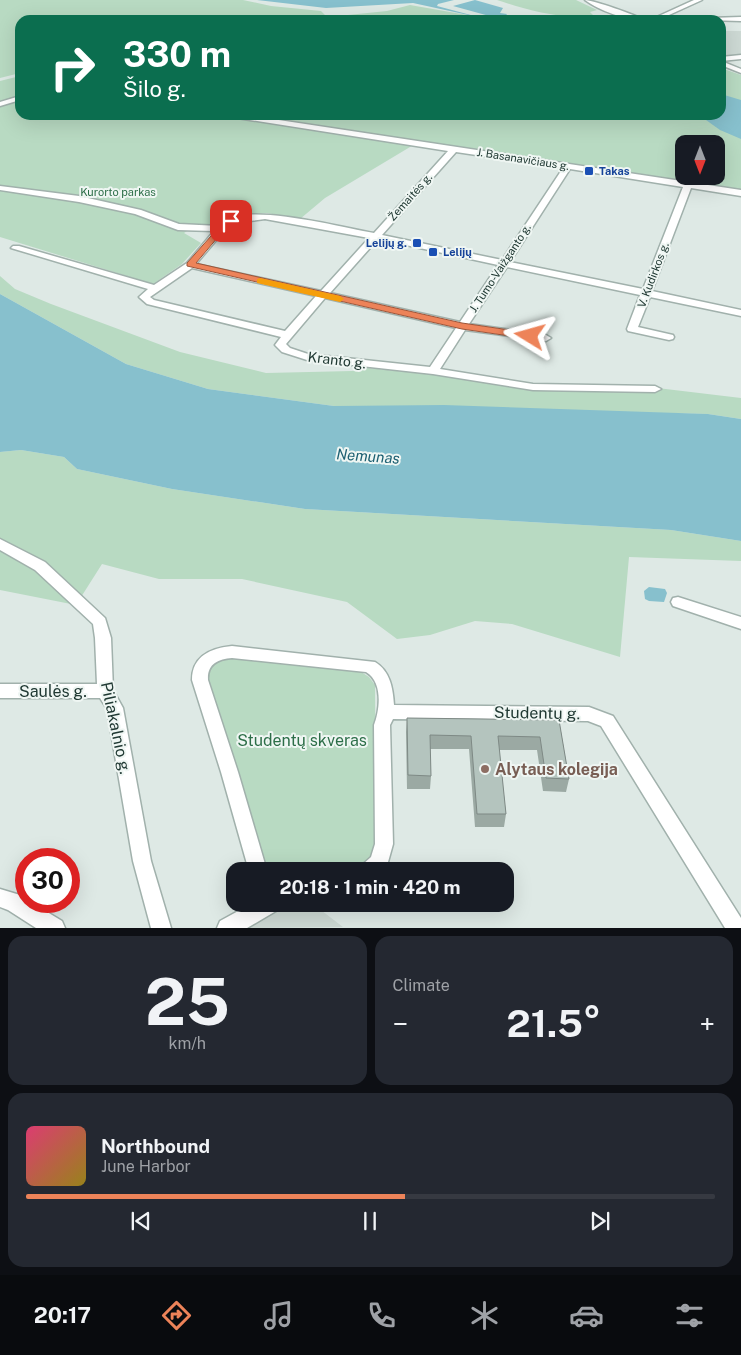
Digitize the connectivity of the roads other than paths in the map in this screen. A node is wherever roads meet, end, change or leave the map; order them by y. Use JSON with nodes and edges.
{"nodes":[{"id":1,"x":588,"y":0,"type":"edge"},
{"id":2,"x":690,"y":0,"type":"edge"},
{"id":3,"x":699,"y":0,"type":"edge"},
{"id":4,"x":626,"y":15,"type":"edge"},
{"id":5,"x":657,"y":15,"type":"edge"},
{"id":6,"x":665,"y":15,"type":"edge"},
{"id":7,"x":726,"y":19,"type":"edge"},
{"id":8,"x":741,"y":19,"type":"edge"},
{"id":9,"x":741,"y":57,"type":"edge"},
{"id":10,"x":726,"y":58,"type":"edge"},
{"id":11,"x":726,"y":65,"type":"edge"},
{"id":12,"x":741,"y":71,"type":"edge"},
{"id":13,"x":15,"y":100,"type":"edge"},
{"id":14,"x":0,"y":104,"type":"edge"},
{"id":15,"x":264,"y":120,"type":"edge"},
{"id":16,"x":454,"y":149,"type":"junction"},
{"id":17,"x":568,"y":166,"type":"junction"},
{"id":18,"x":675,"y":183,"type":"edge"},
{"id":19,"x":688,"y":185,"type":"joint"},
{"id":20,"x":0,"y":188,"type":"edge"},
{"id":21,"x":741,"y":193,"type":"edge"},
{"id":22,"x":221,"y":229,"type":"junction"},
{"id":23,"x":375,"y":236,"type":"junction"},
{"id":24,"x":16,"y":248,"type":"dead end"},
{"id":25,"x":504,"y":263,"type":"junction"},
{"id":26,"x":190,"y":265,"type":"junction"},
{"id":27,"x":155,"y":288,"type":"junction"},
{"id":28,"x":646,"y":293,"type":"junction"},
{"id":29,"x":322,"y":295,"type":"junction"},
{"id":30,"x":741,"y":302,"type":"edge"},
{"id":31,"x":725,"y":309,"type":"junction"},
{"id":32,"x":741,"y":313,"type":"edge"},
{"id":33,"x":462,"y":326,"type":"junction"},
{"id":34,"x":287,"y":335,"type":"junction"},
{"id":35,"x":546,"y":338,"type":"dead end"},
{"id":36,"x":669,"y":338,"type":"dead end"},
{"id":37,"x":433,"y":371,"type":"junction"},
{"id":38,"x":655,"y":388,"type":"dead end"},
{"id":39,"x":0,"y":544,"type":"edge"},
{"id":40,"x":678,"y":602,"type":"dead end"},
{"id":41,"x":741,"y":623,"type":"edge"},
{"id":42,"x":0,"y":691,"type":"edge"},
{"id":43,"x":105,"y":691,"type":"junction"},
{"id":44,"x":387,"y":712,"type":"junction"},
{"id":45,"x":255,"y":862,"type":"edge"},
{"id":46,"x":380,"y":862,"type":"edge"},
{"id":47,"x":0,"y":898,"type":"edge"},
{"id":48,"x":254,"y":912,"type":"edge"},
{"id":49,"x":55,"y":928,"type":"edge"},
{"id":50,"x":161,"y":928,"type":"edge"},
{"id":51,"x":227,"y":928,"type":"edge"},
{"id":52,"x":736,"y":928,"type":"edge"}],
"edges":[{"from":1,"to":4,"type":"street"},
{"from":2,"to":5,"type":"street"},
{"from":3,"to":6,"type":"street"},
{"from":7,"to":8,"type":"street"},
{"from":9,"to":10,"type":"street"},
{"from":11,"to":12,"type":"street"},
{"from":13,"to":14,"type":"street"},
{"from":15,"to":16,"type":"street","name":"J. Basanavičiaus g."},
{"from":16,"to":17,"type":"street","name":"J. Basanavičiaus g."},
{"from":16,"to":23,"type":"street","name":"Žemaitės g."},
{"from":17,"to":18,"type":"street","name":"J. Basanavičiaus g."},
{"from":17,"to":25,"type":"street","name":"J. Tumo-Vaižganto g."},
{"from":19,"to":21,"type":"street","name":"J. Basanavičiaus g."},
{"from":19,"to":28,"type":"street","name":"V. Kudirkos g."},
{"from":20,"to":22,"type":"street"},
{"from":22,"to":23,"type":"street"},
{"from":22,"to":26,"type":"street"},
{"from":23,"to":25,"type":"street"},
{"from":23,"to":29,"type":"street","name":"Žemaitės g."},
{"from":24,"to":27,"type":"street"},
{"from":25,"to":28,"type":"street"},
{"from":25,"to":33,"type":"street","name":"J. Tumo-Vaižganto g."},
{"from":26,"to":27,"type":"street"},
{"from":26,"to":29,"type":"street"},
{"from":27,"to":34,"type":"street"},
{"from":28,"to":31,"type":"street"},
{"from":28,"to":36,"type":"street","name":"V. Kudirkos g."},
{"from":29,"to":33,"type":"street"},
{"from":29,"to":34,"type":"street","name":"Žemaitės g."},
{"from":30,"to":31,"type":"street"},
{"from":31,"to":32,"type":"street"},
{"from":33,"to":35,"type":"street"},
{"from":33,"to":37,"type":"street","name":"J. Tumo-Vaižganto g."},
{"from":34,"to":37,"type":"street","name":"Kranto g."},
{"from":37,"to":38,"type":"street","name":"Kranto g."},
{"from":39,"to":43,"type":"street","name":"Piliakalnio g."},
{"from":40,"to":41,"type":"street"},
{"from":42,"to":43,"type":"street","name":"Saulės g."},
{"from":43,"to":50,"type":"street","name":"Piliakalnio g."},
{"from":44,"to":45,"type":"street"},
{"from":44,"to":46,"type":"street"},
{"from":44,"to":52,"type":"street","name":"Studentų g."},
{"from":47,"to":49,"type":"street"},
{"from":48,"to":51,"type":"street"}]}
